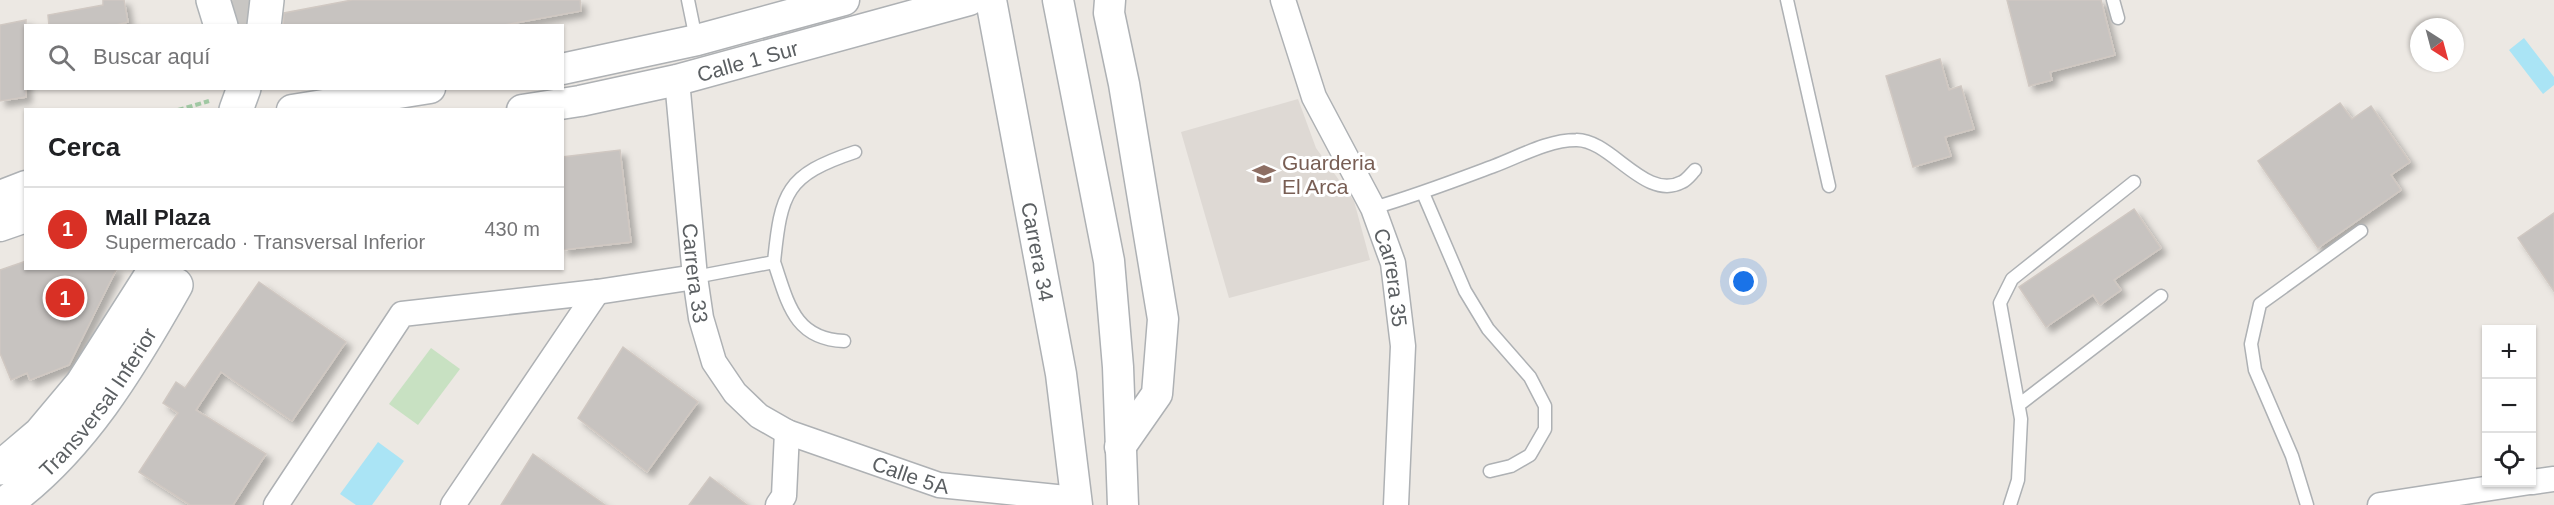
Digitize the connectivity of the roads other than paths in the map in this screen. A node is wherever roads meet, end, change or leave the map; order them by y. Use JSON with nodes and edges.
{"nodes":[{"id":1,"x":213,"y":0,"type":"edge"},
{"id":2,"x":267,"y":0,"type":"edge"},
{"id":3,"x":688,"y":0,"type":"edge"},
{"id":4,"x":844,"y":0,"type":"edge"},
{"id":5,"x":969,"y":0,"type":"edge"},
{"id":6,"x":991,"y":0,"type":"edge"},
{"id":7,"x":1058,"y":0,"type":"edge"},
{"id":8,"x":1110,"y":0,"type":"edge"},
{"id":9,"x":1283,"y":0,"type":"edge"},
{"id":10,"x":1787,"y":0,"type":"edge"},
{"id":11,"x":2113,"y":0,"type":"edge"},
{"id":12,"x":2118,"y":18,"type":"dead end"},
{"id":13,"x":220,"y":24,"type":"edge"},
{"id":14,"x":264,"y":24,"type":"edge"},
{"id":15,"x":697,"y":40,"type":"junction"},
{"id":16,"x":564,"y":69,"type":"edge"},
{"id":17,"x":677,"y":81,"type":"junction"},
{"id":18,"x":417,"y":90,"type":"edge"},
{"id":19,"x":305,"y":108,"type":"edge"},
{"id":20,"x":535,"y":108,"type":"edge"},
{"id":21,"x":855,"y":152,"type":"dead end"},
{"id":22,"x":1695,"y":170,"type":"dead end"},
{"id":23,"x":2134,"y":182,"type":"dead end"},
{"id":24,"x":1829,"y":186,"type":"dead end"},
{"id":25,"x":24,"y":187,"type":"edge"},
{"id":26,"x":1422,"y":193,"type":"junction"},
{"id":27,"x":0,"y":196,"type":"edge"},
{"id":28,"x":1374,"y":208,"type":"junction"},
{"id":29,"x":24,"y":218,"type":"edge"},
{"id":30,"x":0,"y":226,"type":"edge"},
{"id":31,"x":2361,"y":231,"type":"dead end"},
{"id":32,"x":774,"y":262,"type":"junction"},
{"id":33,"x":166,"y":277,"type":"edge"},
{"id":34,"x":695,"y":277,"type":"junction"},
{"id":35,"x":597,"y":292,"type":"junction"},
{"id":36,"x":2161,"y":296,"type":"dead end"},
{"id":37,"x":844,"y":341,"type":"dead end"},
{"id":38,"x":2020,"y":404,"type":"junction"},
{"id":39,"x":787,"y":432,"type":"junction"},
{"id":40,"x":1120,"y":447,"type":"junction"},
{"id":41,"x":0,"y":468,"type":"edge"},
{"id":42,"x":1490,"y":471,"type":"dead end"},
{"id":43,"x":2554,"y":479,"type":"edge"},
{"id":44,"x":2536,"y":481,"type":"edge"},
{"id":45,"x":2498,"y":487,"type":"edge"},
{"id":46,"x":964,"y":497,"type":"edge"},
{"id":47,"x":1076,"y":502,"type":"edge"},
{"id":48,"x":3,"y":505,"type":"edge"},
{"id":49,"x":276,"y":505,"type":"edge"},
{"id":50,"x":453,"y":505,"type":"edge"},
{"id":51,"x":778,"y":505,"type":"edge"},
{"id":52,"x":1127,"y":505,"type":"edge"},
{"id":53,"x":1396,"y":505,"type":"edge"},
{"id":54,"x":2010,"y":505,"type":"edge"},
{"id":55,"x":2307,"y":505,"type":"edge"},
{"id":56,"x":2380,"y":505,"type":"edge"}],
"edges":[{"from":1,"to":13,"type":"main road"},
{"from":2,"to":14,"type":"main road"},
{"from":3,"to":15,"type":"lane"},
{"from":4,"to":15,"type":"street","name":"Calle 1 Sur"},
{"from":5,"to":17,"type":"street","name":"Calle 1 Sur"},
{"from":6,"to":47,"type":"street","name":"Carrera 34"},
{"from":7,"to":40,"type":"street"},
{"from":8,"to":40,"type":"street"},
{"from":9,"to":28,"type":"street","name":"Carrera 35"},
{"from":10,"to":24,"type":"lane"},
{"from":11,"to":12,"type":"lane"},
{"from":15,"to":16,"type":"street","name":"Calle 1 Sur"},
{"from":17,"to":20,"type":"street","name":"Calle 1 Sur"},
{"from":17,"to":34,"type":"street","name":"Carrera 33"},
{"from":18,"to":19,"type":"street"},
{"from":21,"to":32,"type":"lane"},
{"from":22,"to":26,"type":"lane"},
{"from":23,"to":38,"type":"lane"},
{"from":25,"to":27,"type":"street"},
{"from":26,"to":28,"type":"lane"},
{"from":26,"to":42,"type":"lane"},
{"from":28,"to":53,"type":"street","name":"Carrera 35"},
{"from":29,"to":30,"type":"street"},
{"from":31,"to":55,"type":"lane"},
{"from":32,"to":34,"type":"lane"},
{"from":32,"to":37,"type":"lane"},
{"from":33,"to":41,"type":"main road","name":"Transversal Inferior"},
{"from":33,"to":48,"type":"main road","name":"Transversal Inferior"},
{"from":34,"to":35,"type":"street"},
{"from":34,"to":39,"type":"street","name":"Carrera 33"},
{"from":35,"to":49,"type":"street"},
{"from":35,"to":50,"type":"street"},
{"from":36,"to":38,"type":"lane"},
{"from":38,"to":54,"type":"lane"},
{"from":39,"to":46,"type":"street","name":"Calle 5A"},
{"from":39,"to":51,"type":"street"},
{"from":40,"to":52,"type":"street"},
{"from":43,"to":44,"type":"street"},
{"from":45,"to":56,"type":"street"},
{"from":46,"to":47,"type":"street","name":"Calle 5A"}]}
